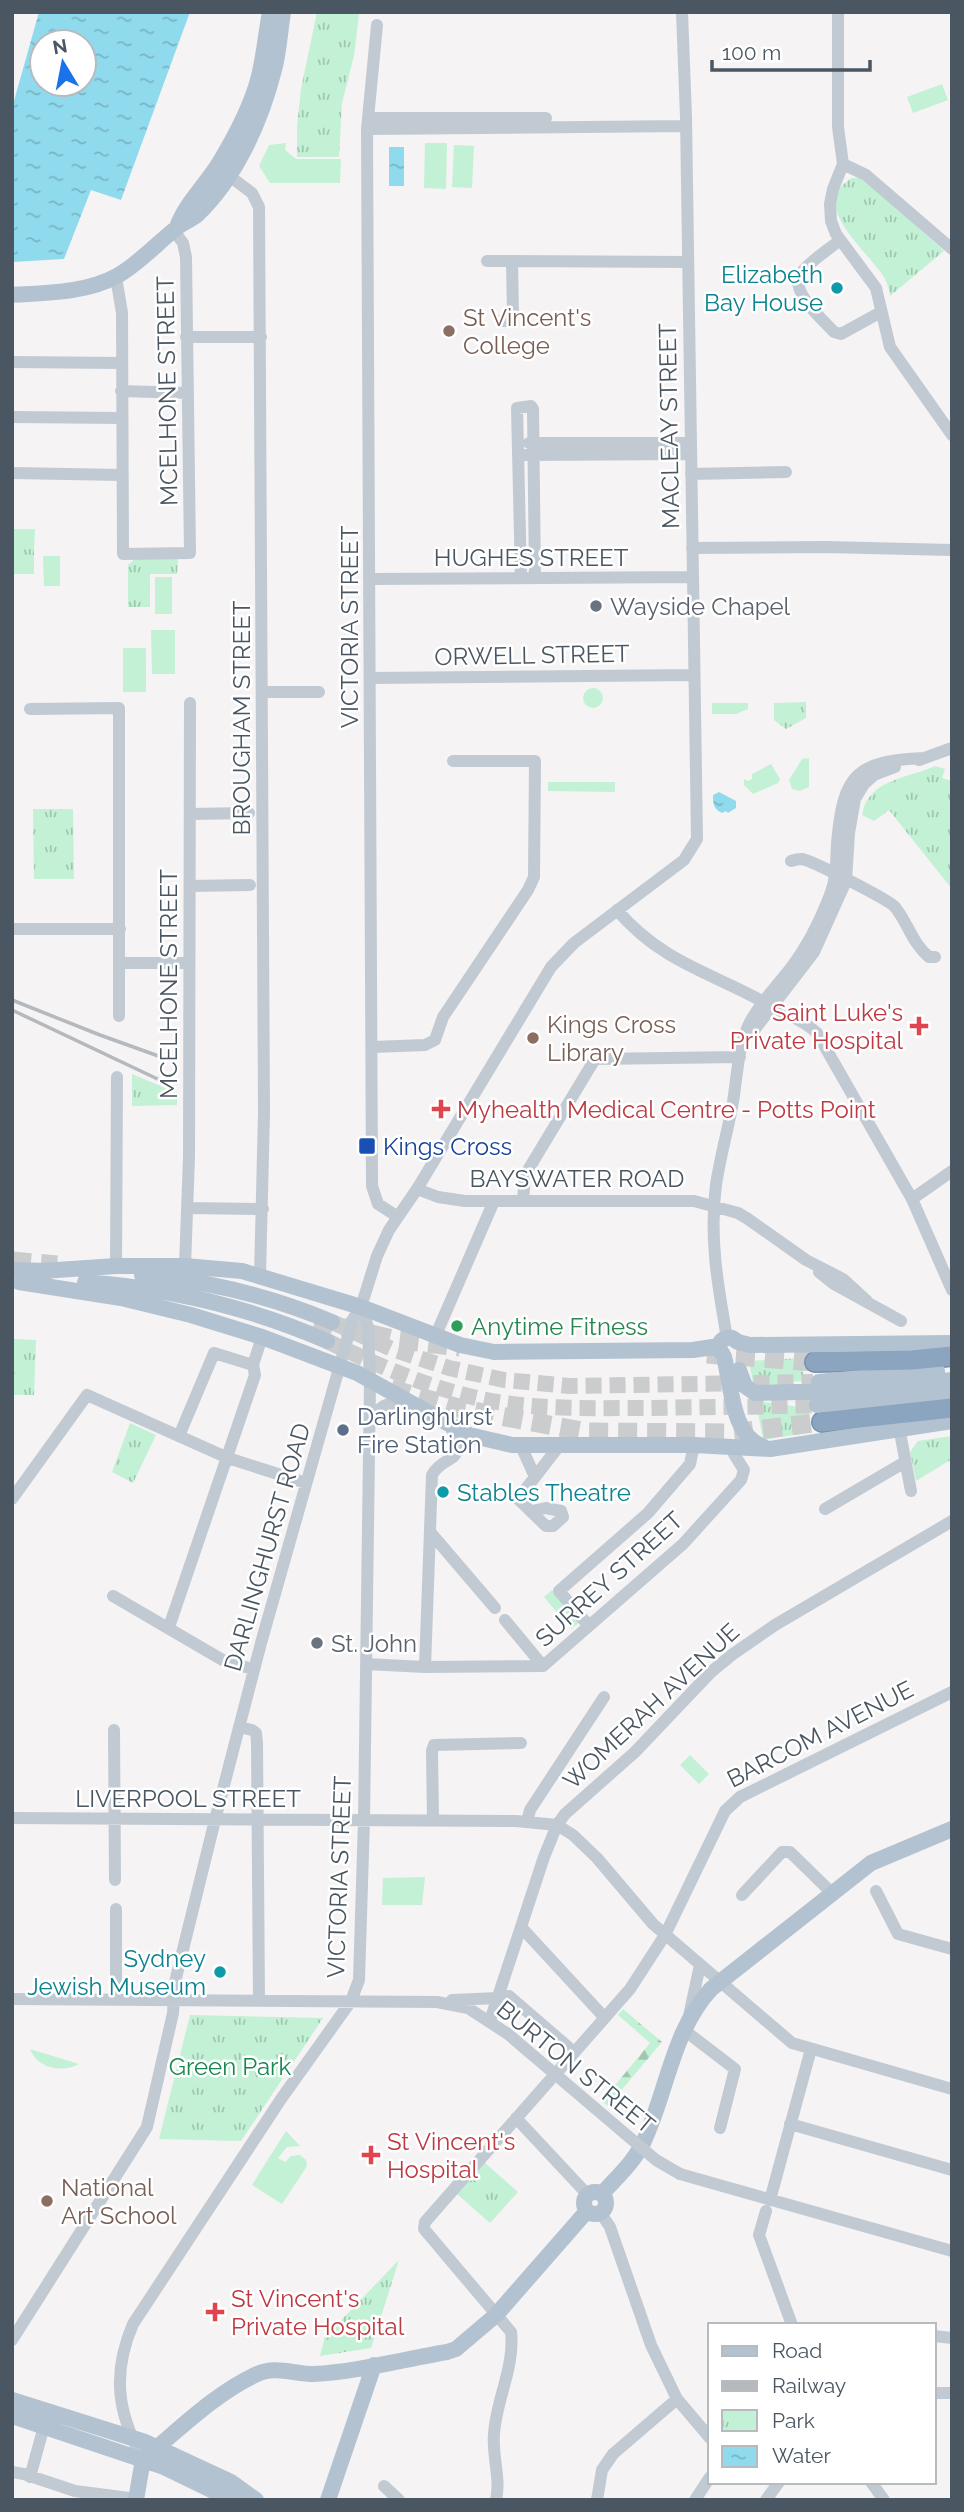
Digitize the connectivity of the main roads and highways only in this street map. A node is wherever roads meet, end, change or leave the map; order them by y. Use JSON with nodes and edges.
{"nodes":[{"id":1,"x":270,"y":12,"type":"edge"},
{"id":2,"x":283,"y":12,"type":"edge"},
{"id":3,"x":176,"y":229,"type":"junction"},
{"id":4,"x":12,"y":295,"type":"edge"},
{"id":5,"x":42,"y":1271,"type":"junction"},
{"id":6,"x":15,"y":1278,"type":"edge"},
{"id":7,"x":332,"y":1322,"type":"tunnel mouth"},
{"id":8,"x":327,"y":1341,"type":"tunnel mouth"},
{"id":9,"x":952,"y":1343,"type":"edge"},
{"id":10,"x":729,"y":1347,"type":"junction"},
{"id":11,"x":952,"y":1356,"type":"edge"},
{"id":12,"x":815,"y":1362,"type":"tunnel mouth"},
{"id":13,"x":739,"y":1370,"type":"junction"},
{"id":14,"x":952,"y":1370,"type":"edge"},
{"id":15,"x":952,"y":1380,"type":"edge"},
{"id":16,"x":813,"y":1382,"type":"tunnel mouth"},
{"id":17,"x":952,"y":1395,"type":"edge"},
{"id":18,"x":952,"y":1408,"type":"edge"},
{"id":19,"x":820,"y":1414,"type":"joint"},
{"id":20,"x":738,"y":1420,"type":"junction"},
{"id":21,"x":952,"y":1421,"type":"edge"},
{"id":22,"x":747,"y":1438,"type":"junction"},
{"id":23,"x":733,"y":1448,"type":"junction"},
{"id":24,"x":770,"y":1449,"type":"junction"},
{"id":25,"x":952,"y":1829,"type":"edge"},
{"id":26,"x":374,"y":2365,"type":"junction"},
{"id":27,"x":12,"y":2400,"type":"edge"},
{"id":28,"x":12,"y":2416,"type":"edge"},
{"id":29,"x":157,"y":2448,"type":"junction"},
{"id":30,"x":143,"y":2459,"type":"junction"},
{"id":31,"x":136,"y":2499,"type":"edge"},
{"id":32,"x":232,"y":2500,"type":"edge"},
{"id":33,"x":256,"y":2500,"type":"edge"},
{"id":34,"x":328,"y":2500,"type":"edge"}],
"edges":[{"from":1,"to":3,"type":"main road"},
{"from":2,"to":3,"type":"main road"},
{"from":3,"to":4,"type":"main road"},
{"from":5,"to":6,"type":"main road"},
{"from":5,"to":7,"type":"main road"},
{"from":5,"to":10,"type":"main road"},
{"from":6,"to":8,"type":"main road"},
{"from":6,"to":23,"type":"main road"},
{"from":9,"to":10,"type":"main road"},
{"from":10,"to":13,"type":"main road"},
{"from":10,"to":20,"type":"main road"},
{"from":11,"to":12,"type":"highway"},
{"from":13,"to":15,"type":"main road"},
{"from":13,"to":22,"type":"main road"},
{"from":14,"to":16,"type":"main road"},
{"from":17,"to":19,"type":"main road"},
{"from":18,"to":19,"type":"highway"},
{"from":20,"to":22,"type":"main road"},
{"from":20,"to":23,"type":"main road"},
{"from":21,"to":24,"type":"main road"},
{"from":22,"to":23,"type":"main road"},
{"from":22,"to":24,"type":"main road"},
{"from":23,"to":24,"type":"main road"},
{"from":25,"to":26,"type":"main road"},
{"from":26,"to":29,"type":"main road"},
{"from":26,"to":34,"type":"main road"},
{"from":27,"to":29,"type":"main road"},
{"from":28,"to":30,"type":"main road"},
{"from":29,"to":30,"type":"main road"},
{"from":29,"to":33,"type":"main road"},
{"from":30,"to":31,"type":"main road"},
{"from":30,"to":32,"type":"main road"}]}
